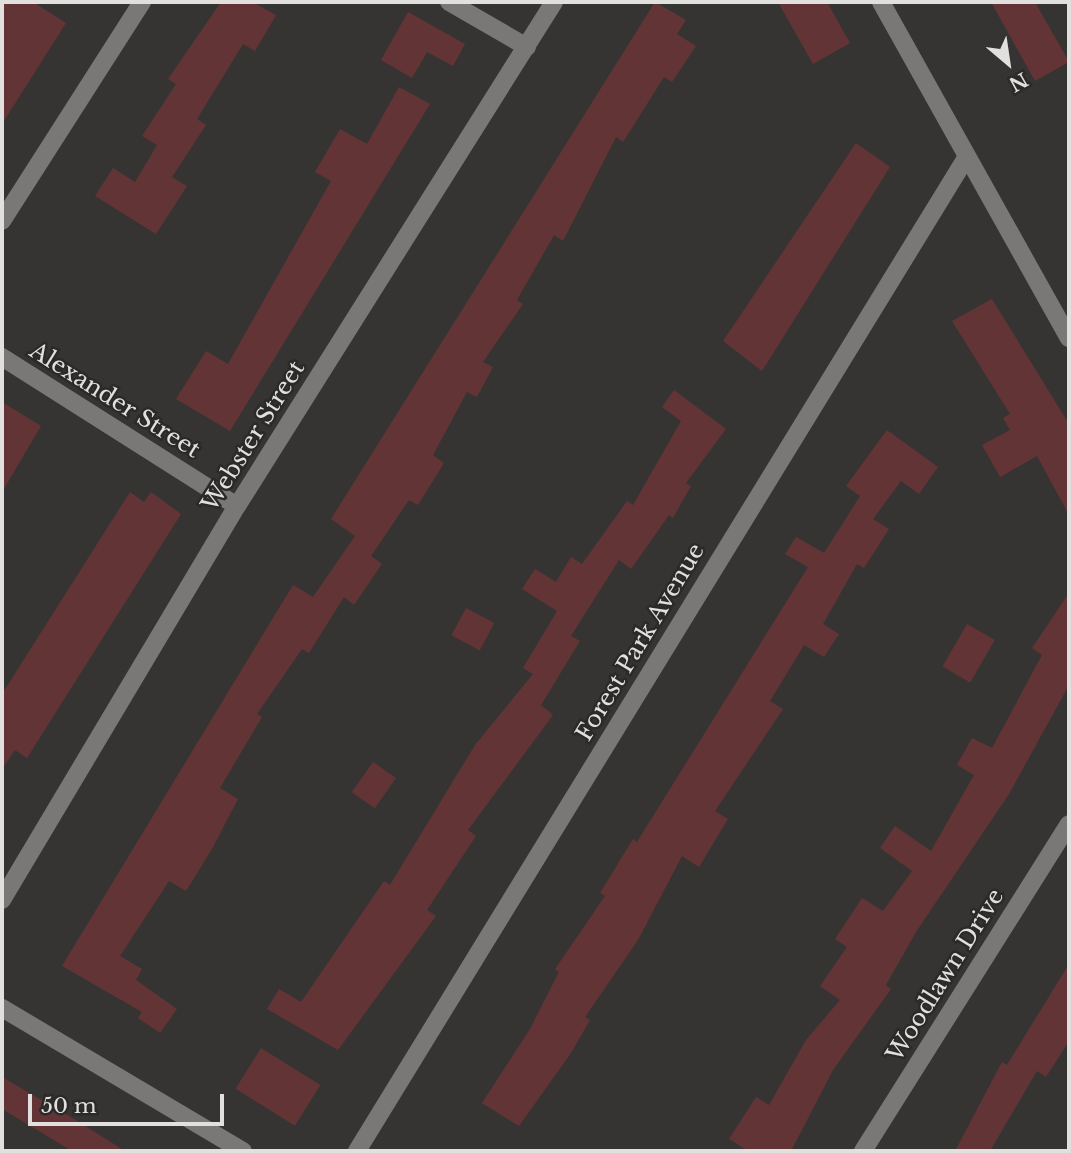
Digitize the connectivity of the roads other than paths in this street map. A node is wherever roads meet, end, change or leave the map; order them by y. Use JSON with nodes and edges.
{"nodes":[{"id":1,"x":142,"y":2,"type":"edge"},
{"id":2,"x":449,"y":2,"type":"edge"},
{"id":3,"x":554,"y":2,"type":"edge"},
{"id":4,"x":881,"y":2,"type":"edge"},
{"id":5,"x":527,"y":47,"type":"junction"},
{"id":6,"x":965,"y":158,"type":"junction"},
{"id":7,"x":2,"y":221,"type":"edge"},
{"id":8,"x":1069,"y":338,"type":"edge"},
{"id":9,"x":2,"y":357,"type":"edge"},
{"id":10,"x":237,"y":506,"type":"junction"},
{"id":11,"x":1069,"y":824,"type":"edge"},
{"id":12,"x":2,"y":900,"type":"edge"},
{"id":13,"x":2,"y":1008,"type":"edge"},
{"id":14,"x":243,"y":1151,"type":"edge"},
{"id":15,"x":357,"y":1151,"type":"edge"},
{"id":16,"x":863,"y":1151,"type":"edge"}],
"edges":[{"from":1,"to":7,"type":"street"},
{"from":2,"to":5,"type":"street"},
{"from":3,"to":5,"type":"street","name":"Webster Street"},
{"from":4,"to":6,"type":"street"},
{"from":5,"to":10,"type":"street","name":"Webster Street"},
{"from":6,"to":8,"type":"street"},
{"from":6,"to":15,"type":"street","name":"Forest Park Avenue"},
{"from":9,"to":10,"type":"street","name":"Alexander Street"},
{"from":10,"to":12,"type":"street","name":"Webster Street"},
{"from":11,"to":16,"type":"street","name":"Woodlawn Drive"},
{"from":13,"to":14,"type":"street"}]}
